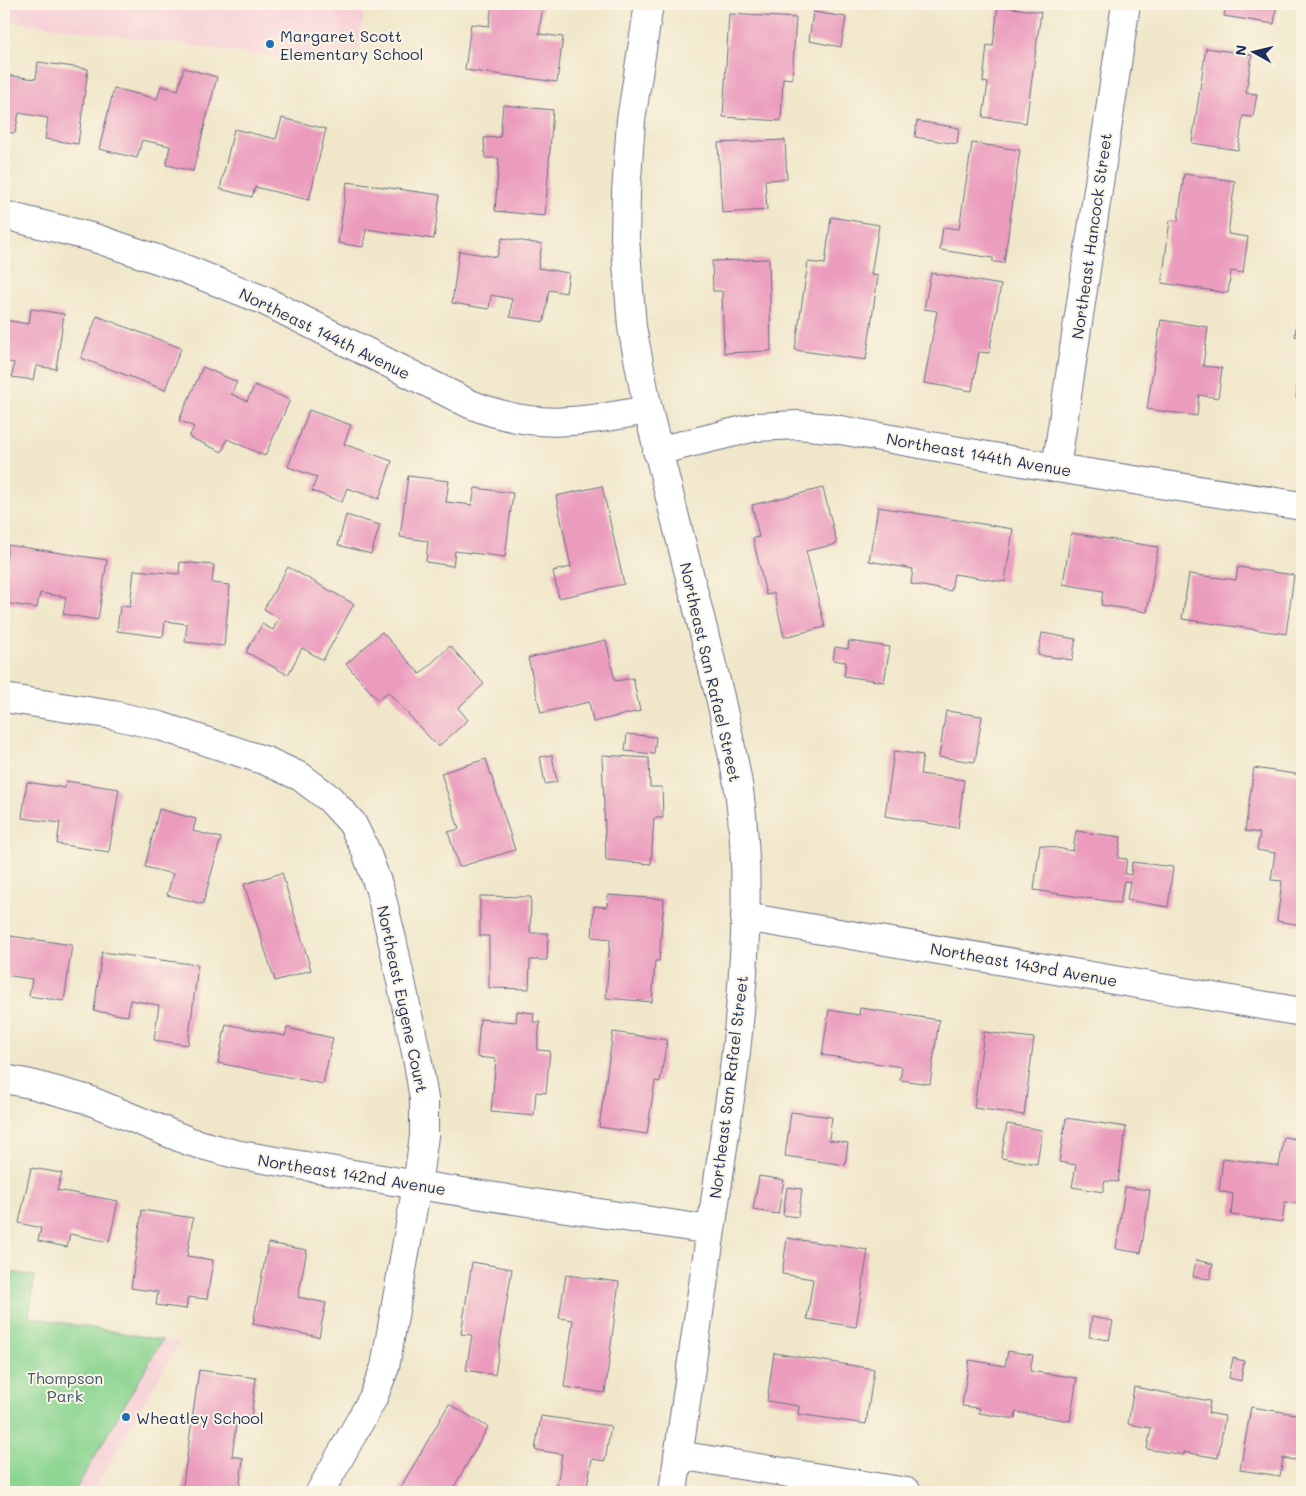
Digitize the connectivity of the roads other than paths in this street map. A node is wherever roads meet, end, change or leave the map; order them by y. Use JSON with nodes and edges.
{"nodes":[{"id":1,"x":649,"y":4,"type":"edge"},
{"id":2,"x":1126,"y":4,"type":"edge"},
{"id":3,"x":4,"y":215,"type":"edge"},
{"id":4,"x":648,"y":410,"type":"junction"},
{"id":5,"x":657,"y":451,"type":"junction"},
{"id":6,"x":1056,"y":468,"type":"junction"},
{"id":7,"x":1302,"y":506,"type":"edge"},
{"id":8,"x":4,"y":698,"type":"edge"},
{"id":9,"x":745,"y":917,"type":"junction"},
{"id":10,"x":1302,"y":1012,"type":"edge"},
{"id":11,"x":4,"y":1080,"type":"edge"},
{"id":12,"x":418,"y":1185,"type":"junction"},
{"id":13,"x":710,"y":1230,"type":"junction"},
{"id":14,"x":678,"y":1455,"type":"junction"},
{"id":15,"x":320,"y":1492,"type":"edge"},
{"id":16,"x":673,"y":1492,"type":"edge"},
{"id":17,"x":907,"y":1492,"type":"edge"}],
"edges":[{"from":1,"to":4,"type":"street","name":"Northeast San Rafael Street"},
{"from":2,"to":6,"type":"street","name":"Northeast Hancock Street"},
{"from":3,"to":4,"type":"street","name":"Northeast 144th Avenue"},
{"from":4,"to":5,"type":"street","name":"Northeast San Rafael Street"},
{"from":5,"to":6,"type":"street","name":"Northeast 144th Avenue"},
{"from":5,"to":9,"type":"street","name":"Northeast San Rafael Street"},
{"from":6,"to":7,"type":"street","name":"Northeast 144th Avenue"},
{"from":8,"to":12,"type":"street","name":"Northeast Eugene Court"},
{"from":9,"to":10,"type":"street","name":"Northeast 143rd Avenue"},
{"from":9,"to":13,"type":"street","name":"Northeast San Rafael Street"},
{"from":11,"to":12,"type":"street","name":"Northeast 142nd Avenue"},
{"from":12,"to":13,"type":"street","name":"Northeast 142nd Avenue"},
{"from":12,"to":15,"type":"street","name":"Northeast Eugene Court"},
{"from":13,"to":14,"type":"street","name":"Northeast San Rafael Street"},
{"from":14,"to":16,"type":"street","name":"Northeast San Rafael Street"},
{"from":14,"to":17,"type":"street"}]}
